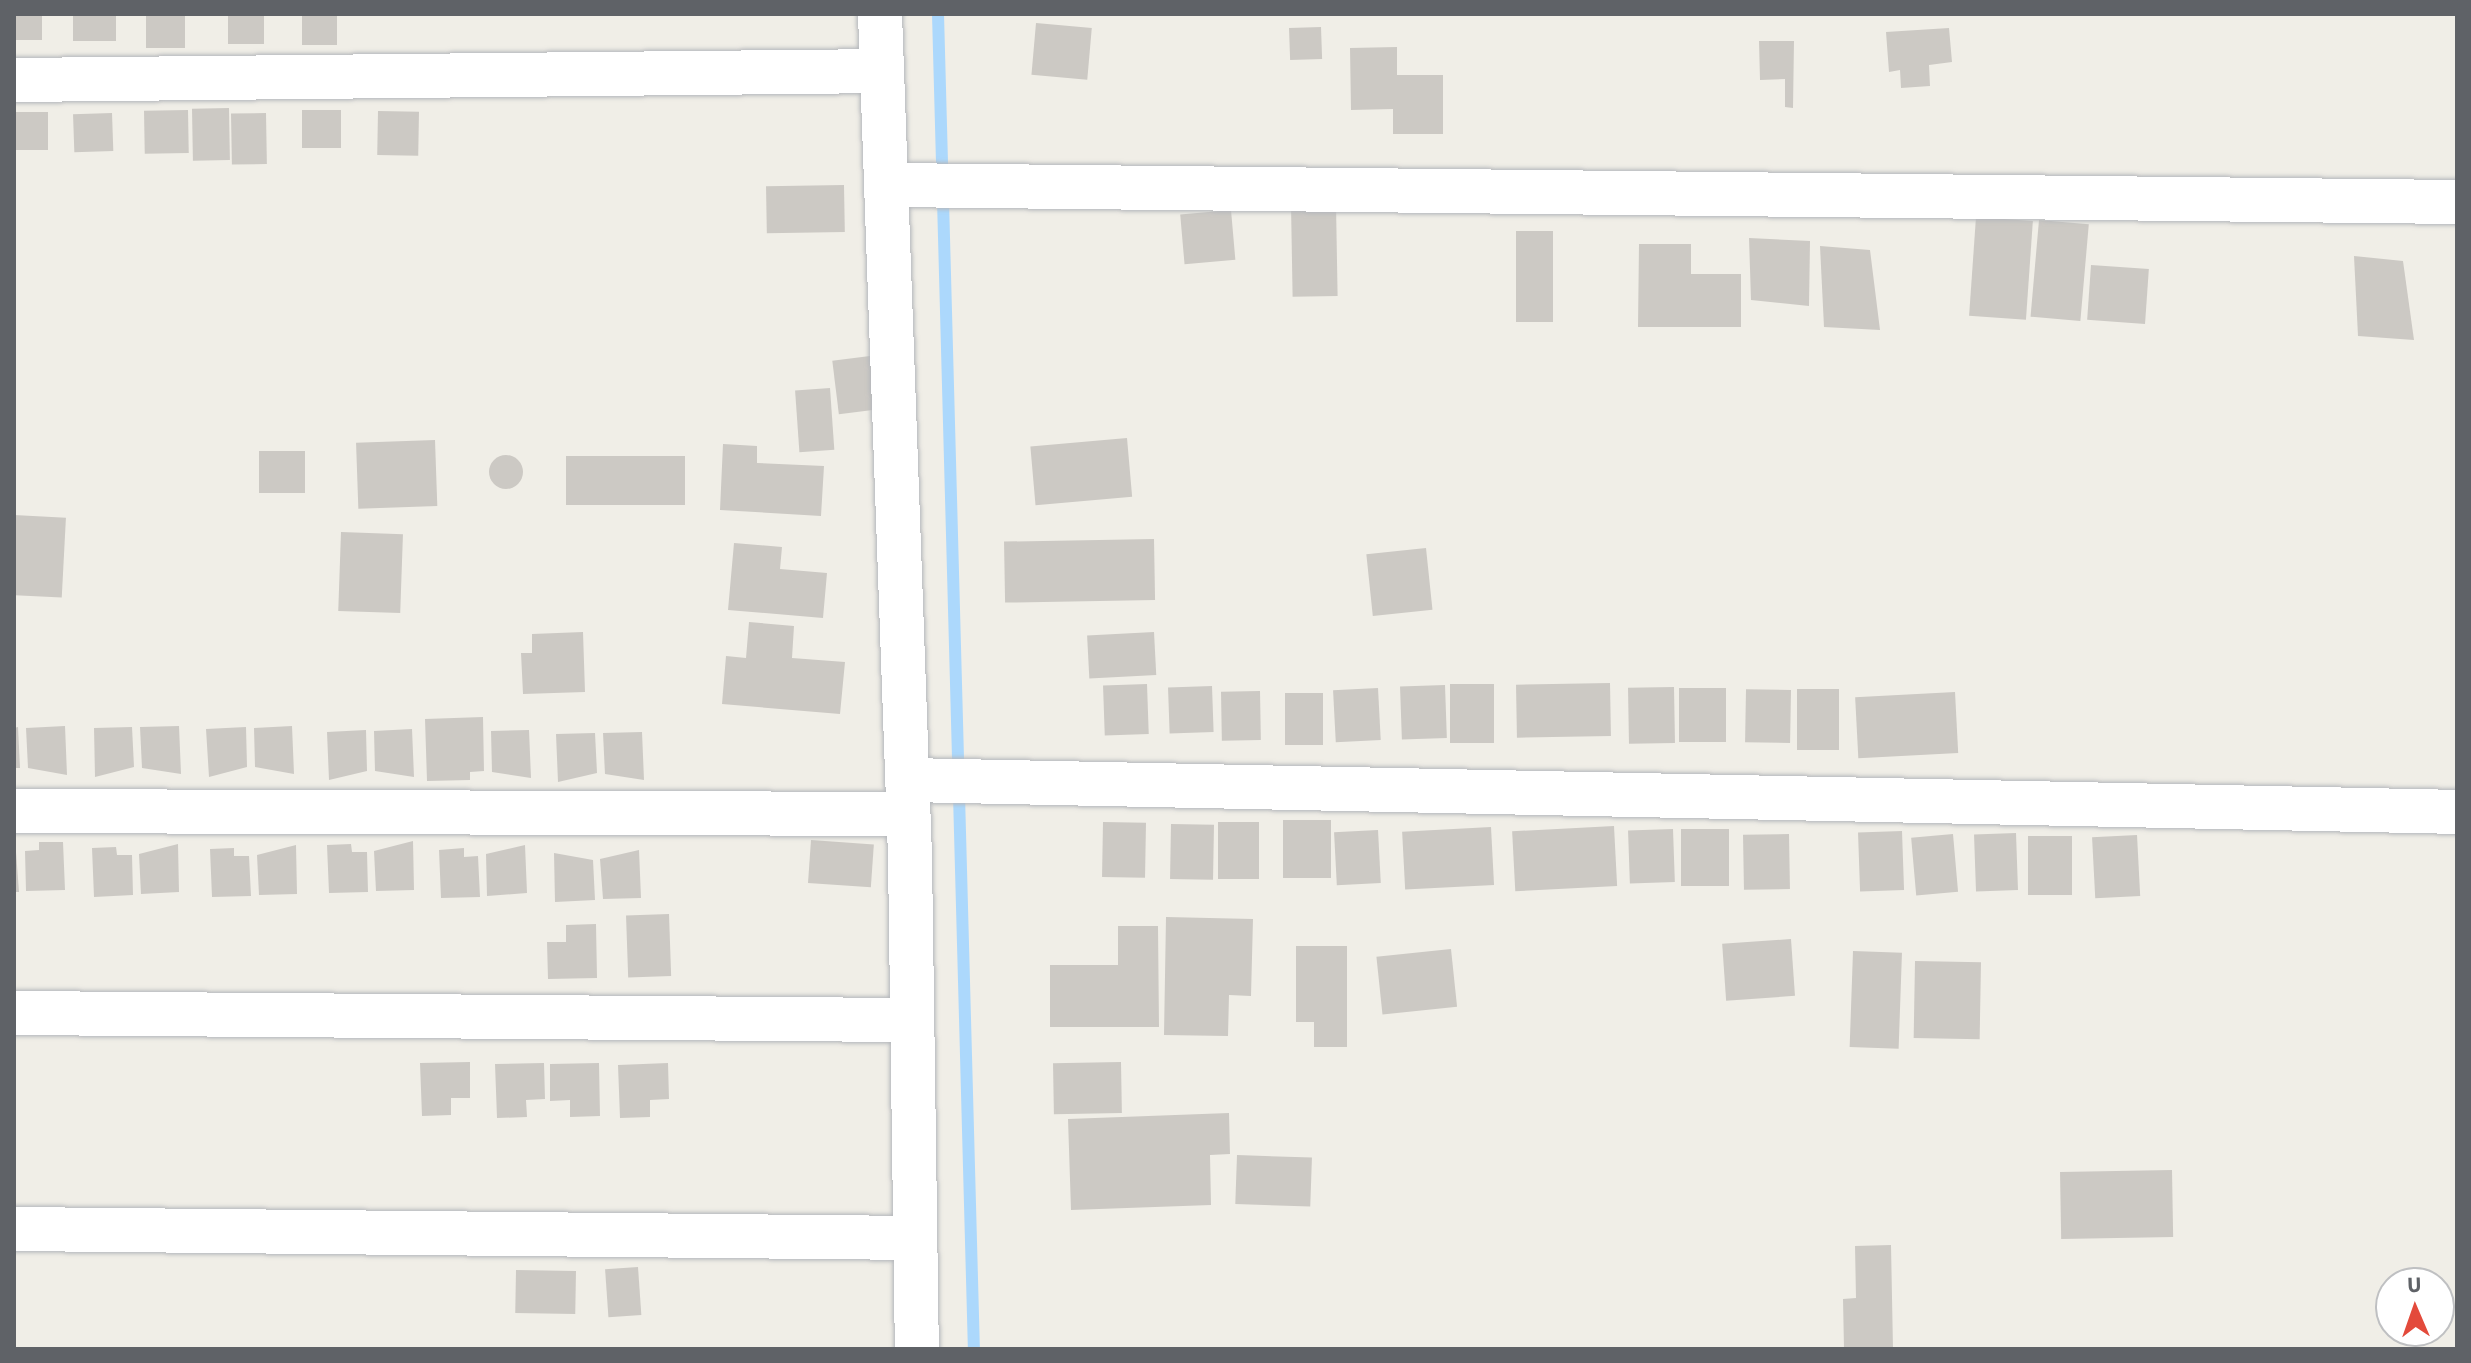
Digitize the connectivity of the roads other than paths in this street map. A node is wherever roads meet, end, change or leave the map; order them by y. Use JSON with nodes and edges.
{"nodes":[{"id":1,"x":880,"y":14,"type":"edge"},
{"id":2,"x":882,"y":71,"type":"junction"},
{"id":3,"x":14,"y":80,"type":"edge"},
{"id":4,"x":908,"y":185,"type":"junction"},
{"id":5,"x":2457,"y":202,"type":"edge"},
{"id":6,"x":916,"y":792,"type":"junction"},
{"id":7,"x":14,"y":811,"type":"edge"},
{"id":8,"x":2457,"y":812,"type":"edge"},
{"id":9,"x":14,"y":1013,"type":"edge"},
{"id":10,"x":910,"y":1020,"type":"junction"},
{"id":11,"x":14,"y":1229,"type":"edge"},
{"id":12,"x":914,"y":1238,"type":"junction"},
{"id":13,"x":917,"y":1349,"type":"edge"}],
"edges":[{"from":1,"to":2,"type":"street"},
{"from":2,"to":3,"type":"street"},
{"from":2,"to":4,"type":"street"},
{"from":4,"to":5,"type":"street"},
{"from":4,"to":6,"type":"street"},
{"from":6,"to":7,"type":"street"},
{"from":6,"to":8,"type":"street"},
{"from":6,"to":10,"type":"street"},
{"from":9,"to":10,"type":"street"},
{"from":10,"to":12,"type":"street"},
{"from":11,"to":12,"type":"street"},
{"from":12,"to":13,"type":"street"}]}
